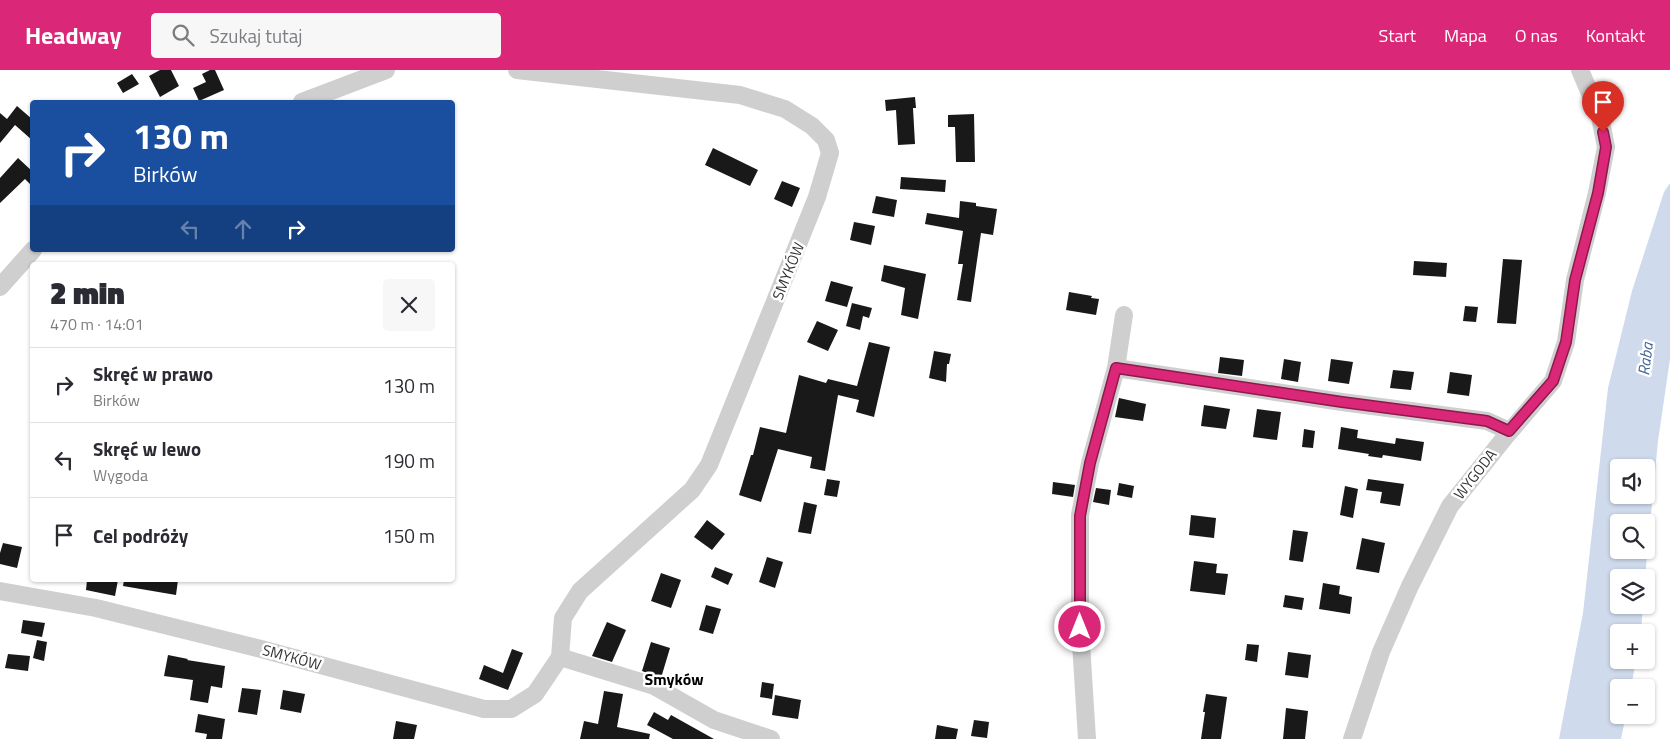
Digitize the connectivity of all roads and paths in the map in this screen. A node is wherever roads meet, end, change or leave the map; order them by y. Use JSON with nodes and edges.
{"nodes":[{"id":1,"x":386,"y":70,"type":"edge"},
{"id":2,"x":517,"y":70,"type":"edge"},
{"id":3,"x":1580,"y":70,"type":"edge"},
{"id":4,"x":307,"y":100,"type":"edge"},
{"id":5,"x":31,"y":252,"type":"edge"},
{"id":6,"x":0,"y":287,"type":"edge"},
{"id":7,"x":1124,"y":315,"type":"dead end"},
{"id":8,"x":1116,"y":368,"type":"junction"},
{"id":9,"x":1509,"y":431,"type":"junction"},
{"id":10,"x":0,"y":592,"type":"edge"},
{"id":11,"x":560,"y":657,"type":"junction"},
{"id":12,"x":771,"y":739,"type":"edge"},
{"id":13,"x":1087,"y":739,"type":"edge"},
{"id":14,"x":1352,"y":739,"type":"edge"}],
"edges":[{"from":1,"to":4,"type":"street"},
{"from":2,"to":11,"type":"street","name":"SMYKÓW"},
{"from":3,"to":9,"type":"street","name":"WYGODA"},
{"from":5,"to":6,"type":"street"},
{"from":7,"to":8,"type":"street"},
{"from":8,"to":9,"type":"street"},
{"from":8,"to":13,"type":"street"},
{"from":9,"to":14,"type":"street","name":"WYGODA"},
{"from":10,"to":11,"type":"street","name":"SMYKÓW"},
{"from":11,"to":12,"type":"street"}]}
